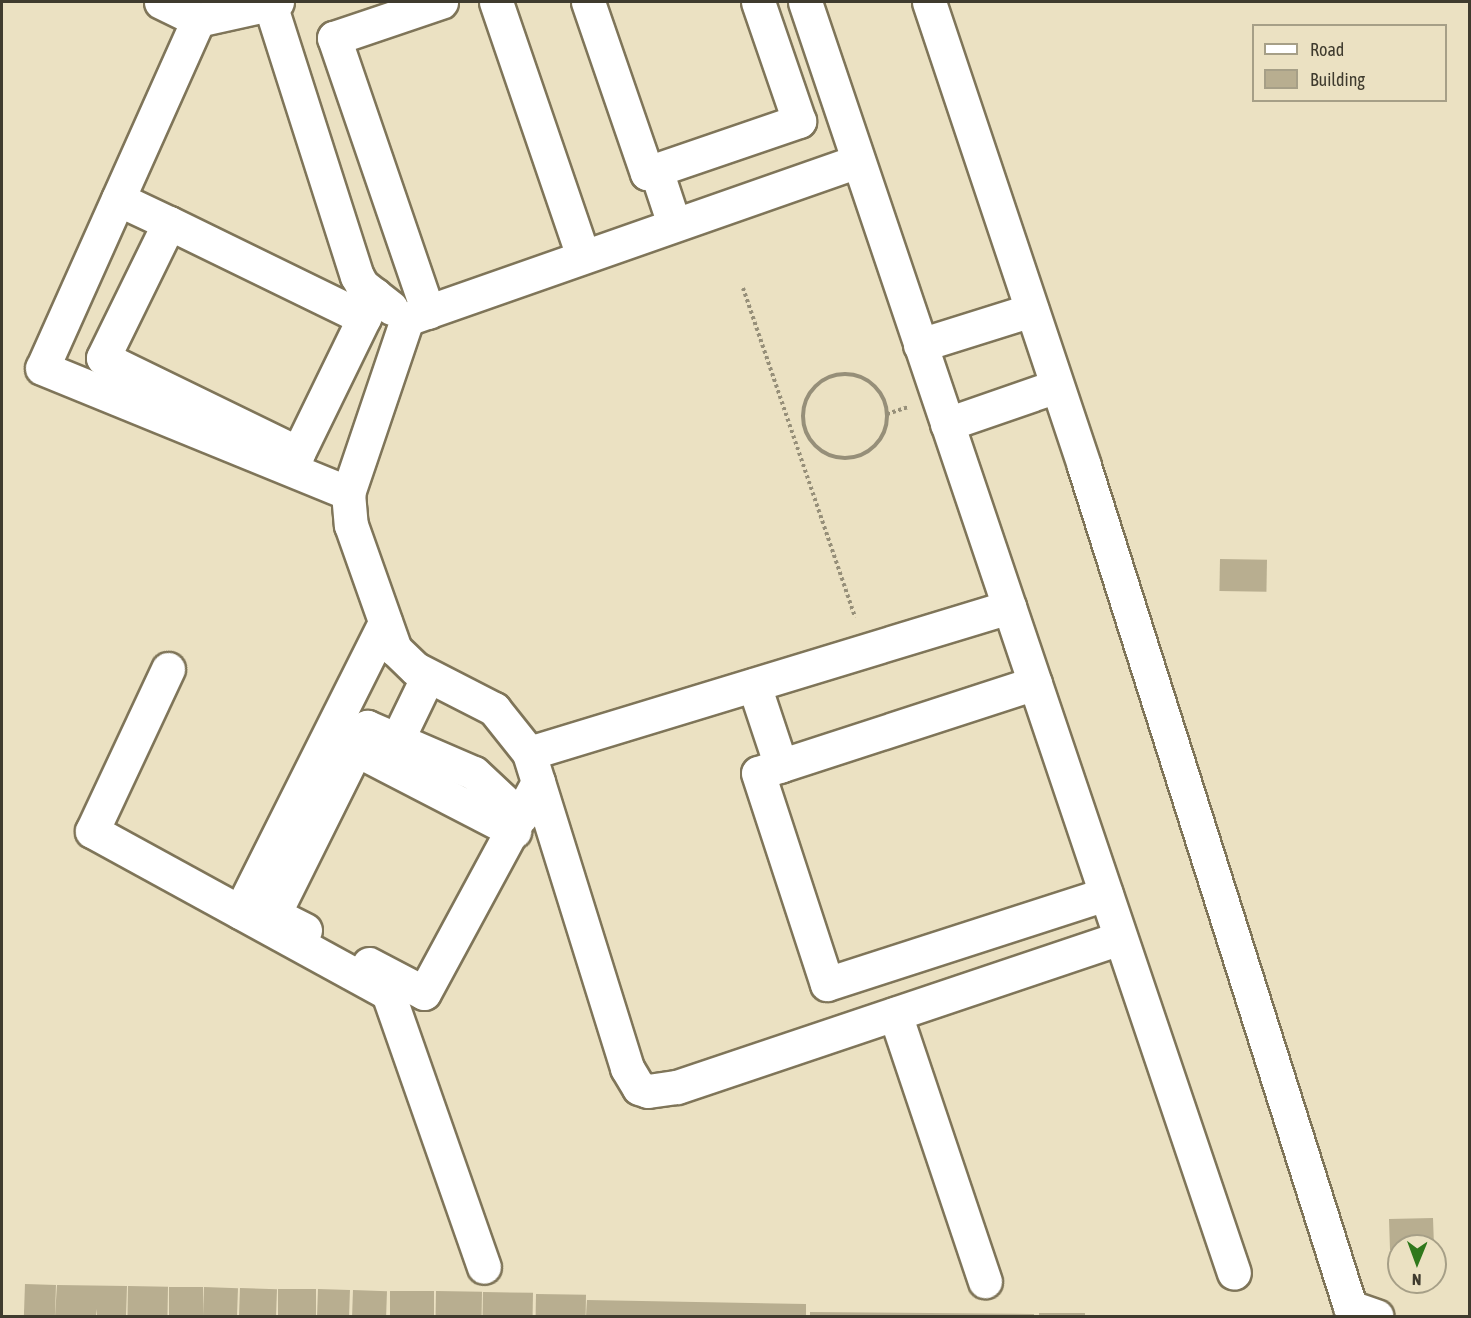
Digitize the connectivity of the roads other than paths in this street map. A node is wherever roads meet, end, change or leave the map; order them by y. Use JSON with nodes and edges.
{"nodes":[{"id":1,"x":161,"y":2,"type":"edge"},
{"id":2,"x":441,"y":2,"type":"edge"},
{"id":3,"x":496,"y":2,"type":"edge"},
{"id":4,"x":588,"y":2,"type":"edge"},
{"id":5,"x":758,"y":2,"type":"edge"},
{"id":6,"x":805,"y":2,"type":"edge"},
{"id":7,"x":929,"y":2,"type":"edge"},
{"id":8,"x":273,"y":3,"type":"edge"},
{"id":9,"x":198,"y":20,"type":"junction"},
{"id":10,"x":858,"y":160,"type":"junction"},
{"id":11,"x":656,"y":170,"type":"junction"},
{"id":12,"x":118,"y":199,"type":"junction"},
{"id":13,"x":169,"y":224,"type":"junction"},
{"id":14,"x":674,"y":224,"type":"junction"},
{"id":15,"x":584,"y":256,"type":"junction"},
{"id":16,"x":369,"y":306,"type":"junction"},
{"id":17,"x":1032,"y":310,"type":"junction"},
{"id":18,"x":417,"y":315,"type":"junction"},
{"id":19,"x":920,"y":345,"type":"junction"},
{"id":20,"x":1057,"y":386,"type":"junction"},
{"id":21,"x":947,"y":424,"type":"junction"},
{"id":22,"x":348,"y":493,"type":"junction"},
{"id":23,"x":1009,"y":607,"type":"junction"},
{"id":24,"x":385,"y":622,"type":"junction"},
{"id":25,"x":168,"y":669,"type":"dead end"},
{"id":26,"x":428,"y":676,"type":"junction"},
{"id":27,"x":1035,"y":683,"type":"junction"},
{"id":28,"x":754,"y":685,"type":"junction"},
{"id":29,"x":398,"y":740,"type":"junction"},
{"id":30,"x":357,"y":750,"type":"junction"},
{"id":31,"x":781,"y":766,"type":"junction"},
{"id":32,"x":533,"y":768,"type":"junction"},
{"id":33,"x":517,"y":824,"type":"junction"},
{"id":34,"x":1106,"y":894,"type":"junction"},
{"id":35,"x":240,"y":912,"type":"junction"},
{"id":36,"x":1120,"y":938,"type":"junction"},
{"id":37,"x":851,"y":976,"type":"junction"},
{"id":38,"x":881,"y":1019,"type":"junction"},
{"id":39,"x":484,"y":1267,"type":"dead end"},
{"id":40,"x":1234,"y":1273,"type":"dead end"},
{"id":41,"x":985,"y":1281,"type":"dead end"},
{"id":42,"x":1360,"y":1313,"type":"edge"}],
"edges":[{"from":1,"to":9,"type":"main road"},
{"from":2,"to":18,"type":"main road"},
{"from":3,"to":15,"type":"main road"},
{"from":4,"to":11,"type":"main road"},
{"from":5,"to":11,"type":"main road"},
{"from":6,"to":10,"type":"main road"},
{"from":7,"to":17,"type":"main road"},
{"from":8,"to":9,"type":"main road"},
{"from":8,"to":16,"type":"main road"},
{"from":9,"to":12,"type":"main road"},
{"from":10,"to":14,"type":"main road"},
{"from":10,"to":19,"type":"main road"},
{"from":11,"to":14,"type":"main road"},
{"from":12,"to":13,"type":"main road"},
{"from":12,"to":22,"type":"main road"},
{"from":13,"to":16,"type":"main road"},
{"from":13,"to":16,"type":"main road"},
{"from":14,"to":15,"type":"main road"},
{"from":15,"to":18,"type":"main road"},
{"from":16,"to":18,"type":"main road"},
{"from":17,"to":19,"type":"main road"},
{"from":17,"to":20,"type":"main road"},
{"from":18,"to":22,"type":"main road"},
{"from":19,"to":21,"type":"main road"},
{"from":20,"to":21,"type":"main road"},
{"from":20,"to":42,"type":"main road"},
{"from":21,"to":23,"type":"main road"},
{"from":22,"to":24,"type":"main road"},
{"from":23,"to":27,"type":"main road"},
{"from":23,"to":28,"type":"main road"},
{"from":24,"to":26,"type":"main road"},
{"from":24,"to":35,"type":"main road"},
{"from":25,"to":35,"type":"main road"},
{"from":26,"to":29,"type":"main road"},
{"from":26,"to":32,"type":"main road"},
{"from":27,"to":31,"type":"main road"},
{"from":27,"to":34,"type":"main road"},
{"from":28,"to":31,"type":"main road"},
{"from":28,"to":32,"type":"main road"},
{"from":29,"to":30,"type":"main road"},
{"from":29,"to":33,"type":"main road"},
{"from":30,"to":33,"type":"main road"},
{"from":30,"to":33,"type":"main road"},
{"from":31,"to":37,"type":"main road"},
{"from":32,"to":33,"type":"main road"},
{"from":32,"to":38,"type":"main road"},
{"from":34,"to":36,"type":"main road"},
{"from":34,"to":37,"type":"main road"},
{"from":35,"to":39,"type":"main road"},
{"from":36,"to":38,"type":"main road"},
{"from":36,"to":40,"type":"main road"},
{"from":37,"to":38,"type":"main road"},
{"from":38,"to":41,"type":"main road"}]}
